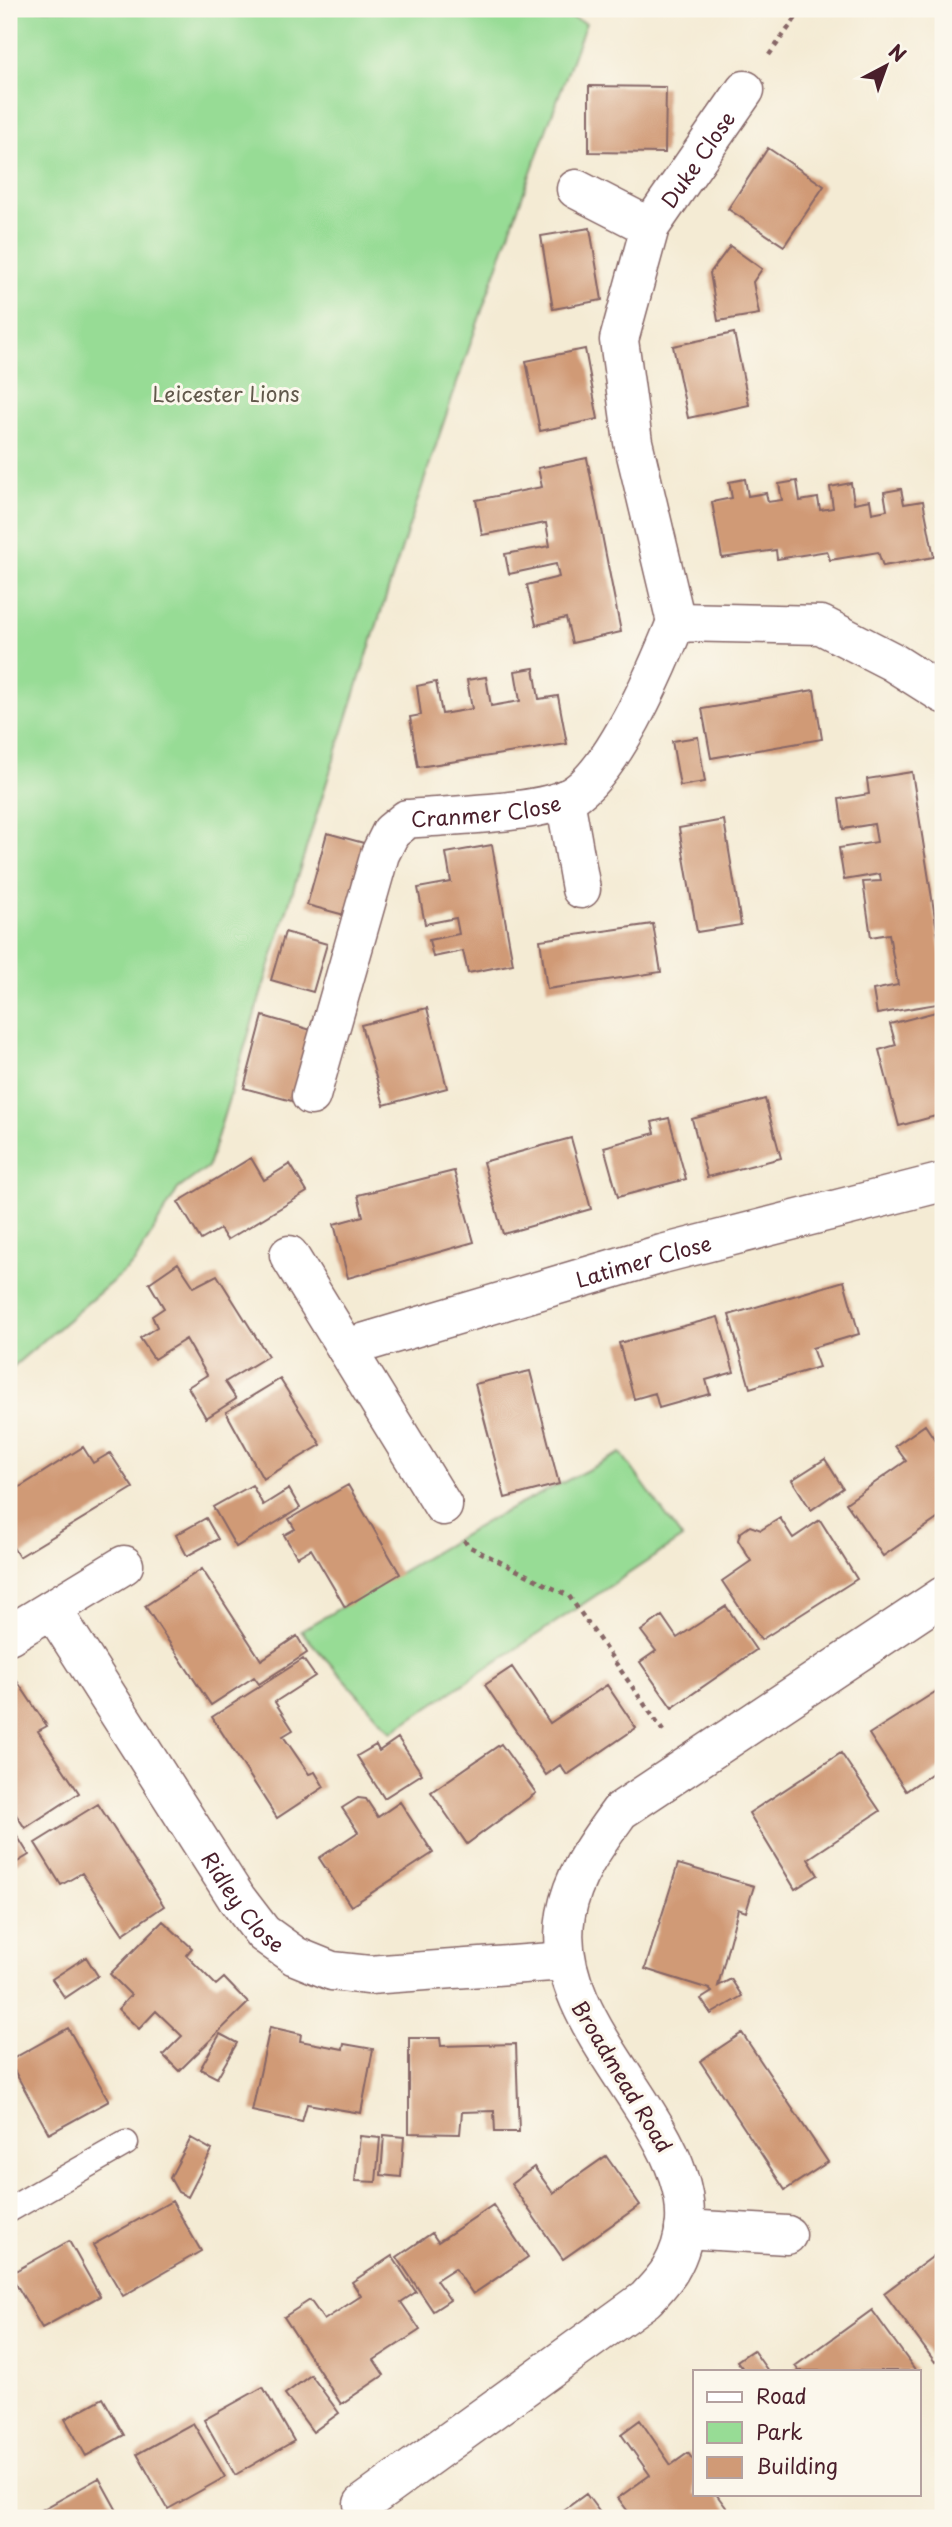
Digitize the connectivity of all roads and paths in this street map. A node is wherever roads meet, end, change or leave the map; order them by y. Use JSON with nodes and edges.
{"nodes":[{"id":1,"x":798,"y":9,"type":"edge"},
{"id":2,"x":795,"y":19,"type":"dead end"},
{"id":3,"x":745,"y":90,"type":"dead end"},
{"id":4,"x":576,"y":189,"type":"dead end"},
{"id":5,"x":650,"y":227,"type":"junction"},
{"id":6,"x":676,"y":622,"type":"junction"},
{"id":7,"x":943,"y":694,"type":"edge"},
{"id":8,"x":565,"y":799,"type":"junction"},
{"id":9,"x":581,"y":889,"type":"dead end"},
{"id":10,"x":311,"y":1097,"type":"dead end"},
{"id":11,"x":943,"y":1182,"type":"edge"},
{"id":12,"x":289,"y":1255,"type":"dead end"},
{"id":13,"x":346,"y":1348,"type":"junction"},
{"id":14,"x":443,"y":1506,"type":"joint"},
{"id":15,"x":124,"y":1564,"type":"dead end"},
{"id":16,"x":943,"y":1596,"type":"edge"},
{"id":17,"x":52,"y":1609,"type":"junction"},
{"id":18,"x":9,"y":1636,"type":"edge"},
{"id":19,"x":687,"y":1765,"type":"junction"},
{"id":20,"x":566,"y":1961,"type":"junction"},
{"id":21,"x":126,"y":2143,"type":"dead end"},
{"id":22,"x":9,"y":2210,"type":"edge"},
{"id":23,"x":684,"y":2230,"type":"junction"},
{"id":24,"x":787,"y":2235,"type":"dead end"},
{"id":25,"x":363,"y":2504,"type":"dead end"}],
"edges":[{"from":1,"to":2,"type":"path"},
{"from":3,"to":5,"type":"street","name":"Duke Close"},
{"from":4,"to":5,"type":"street","name":"Duke Close"},
{"from":5,"to":6,"type":"street","name":"Duke Close"},
{"from":6,"to":7,"type":"street"},
{"from":6,"to":8,"type":"street","name":"Cranmer Close"},
{"from":8,"to":9,"type":"street"},
{"from":8,"to":10,"type":"street","name":"Cranmer Close"},
{"from":11,"to":13,"type":"street","name":"Latimer Close"},
{"from":12,"to":13,"type":"street"},
{"from":13,"to":14,"type":"street"},
{"from":14,"to":19,"type":"path"},
{"from":15,"to":17,"type":"street"},
{"from":16,"to":19,"type":"street","name":"Broadmead Road"},
{"from":17,"to":18,"type":"street"},
{"from":17,"to":20,"type":"street","name":"Ridley Close"},
{"from":19,"to":20,"type":"street","name":"Broadmead Road"},
{"from":20,"to":23,"type":"street","name":"Broadmead Road"},
{"from":21,"to":22,"type":"lane"},
{"from":23,"to":24,"type":"street"},
{"from":23,"to":25,"type":"street","name":"Broadmead Road"}]}
